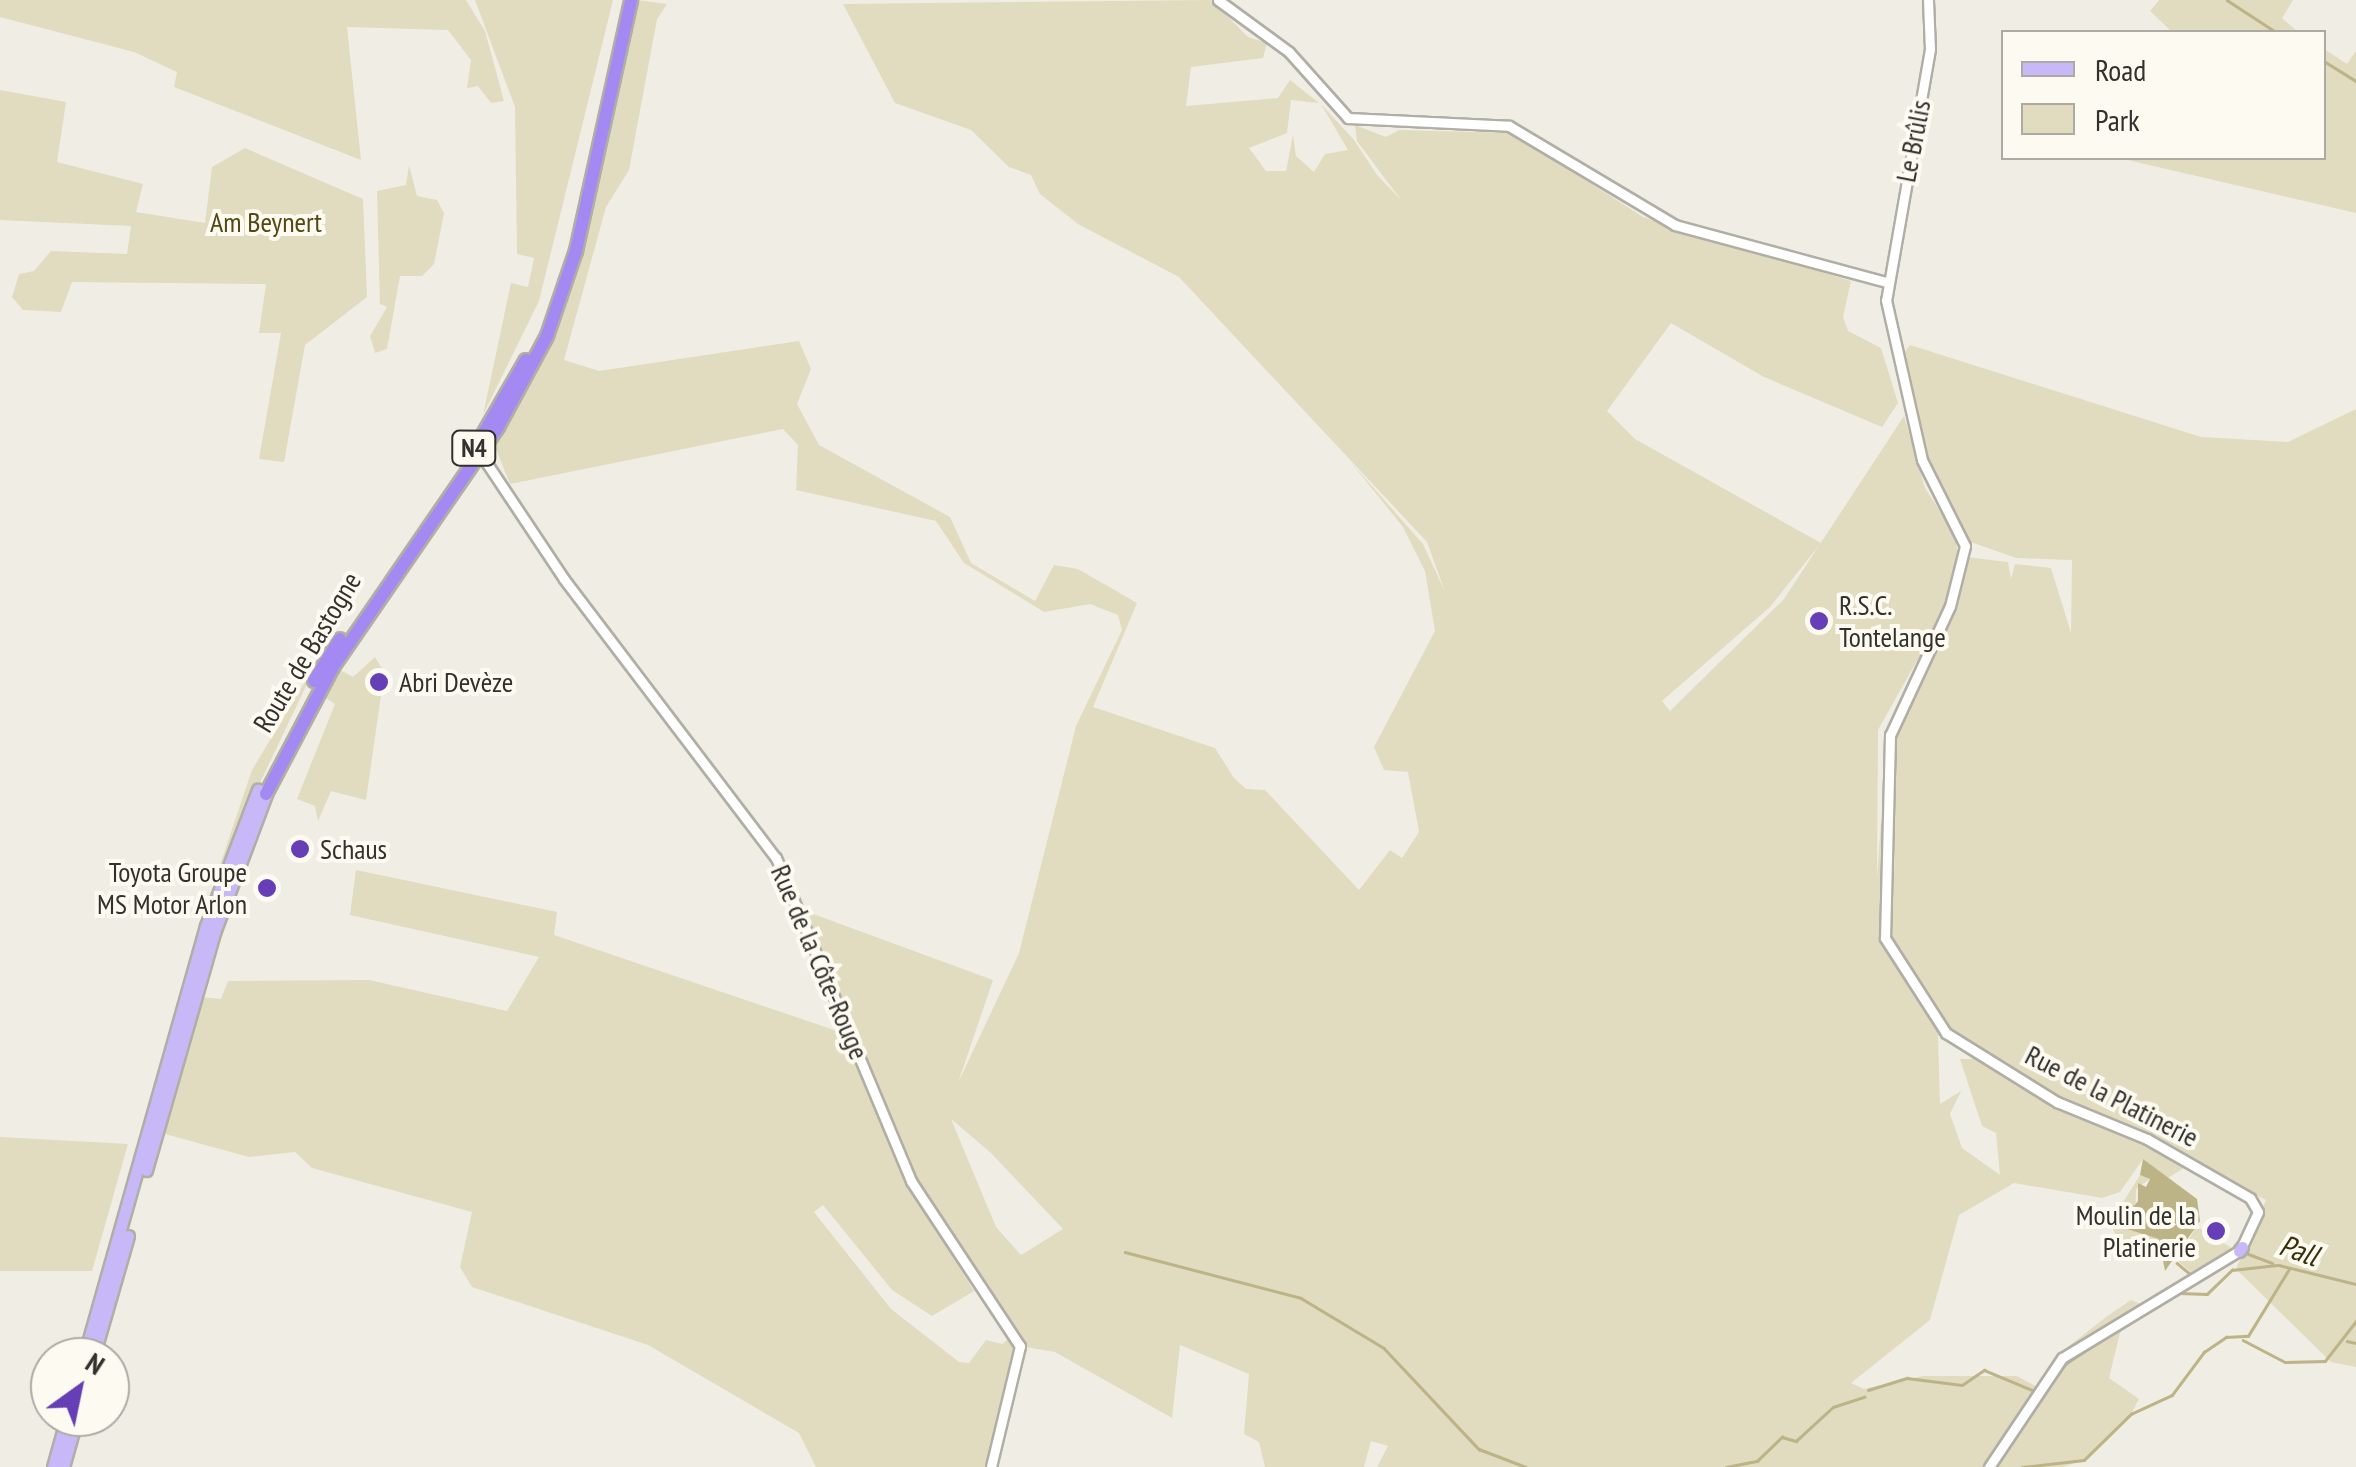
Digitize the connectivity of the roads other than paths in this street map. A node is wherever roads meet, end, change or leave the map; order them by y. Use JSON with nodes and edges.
{"nodes":[{"id":1,"x":622,"y":0,"type":"edge"},
{"id":2,"x":631,"y":0,"type":"edge"},
{"id":3,"x":1218,"y":0,"type":"edge"},
{"id":4,"x":1928,"y":0,"type":"edge"},
{"id":5,"x":1886,"y":282,"type":"junction"},
{"id":6,"x":480,"y":453,"type":"junction"},
{"id":7,"x":1966,"y":546,"type":"joint"},
{"id":8,"x":262,"y":792,"type":"junction"},
{"id":9,"x":90,"y":1337,"type":"edge"},
{"id":10,"x":99,"y":1337,"type":"edge"},
{"id":11,"x":60,"y":1437,"type":"edge"},
{"id":12,"x":71,"y":1437,"type":"edge"},
{"id":13,"x":52,"y":1467,"type":"edge"},
{"id":14,"x":63,"y":1467,"type":"edge"},
{"id":15,"x":992,"y":1467,"type":"edge"},
{"id":16,"x":1990,"y":1467,"type":"edge"}],
"edges":[{"from":1,"to":8,"type":"highway","name":"Route de Bastogne","number":"N4"},
{"from":2,"to":6,"type":"highway","name":"Route de Bastogne","number":"N4"},
{"from":3,"to":5,"type":"street"},
{"from":4,"to":5,"type":"street","name":"Le Brûlis"},
{"from":5,"to":7,"type":"street","name":"Le Brûlis"},
{"from":6,"to":8,"type":"highway","name":"Route de Bastogne","number":"N4"},
{"from":6,"to":15,"type":"street","name":"Rue de la Côte-Rouge"},
{"from":7,"to":16,"type":"street","name":"Rue de la Platinerie"},
{"from":8,"to":9,"type":"main road","name":"Route de Bastogne","number":"N4"},
{"from":8,"to":10,"type":"main road","name":"Route de Bastogne","number":"N4"},
{"from":11,"to":13,"type":"main road"},
{"from":12,"to":14,"type":"main road"}]}
